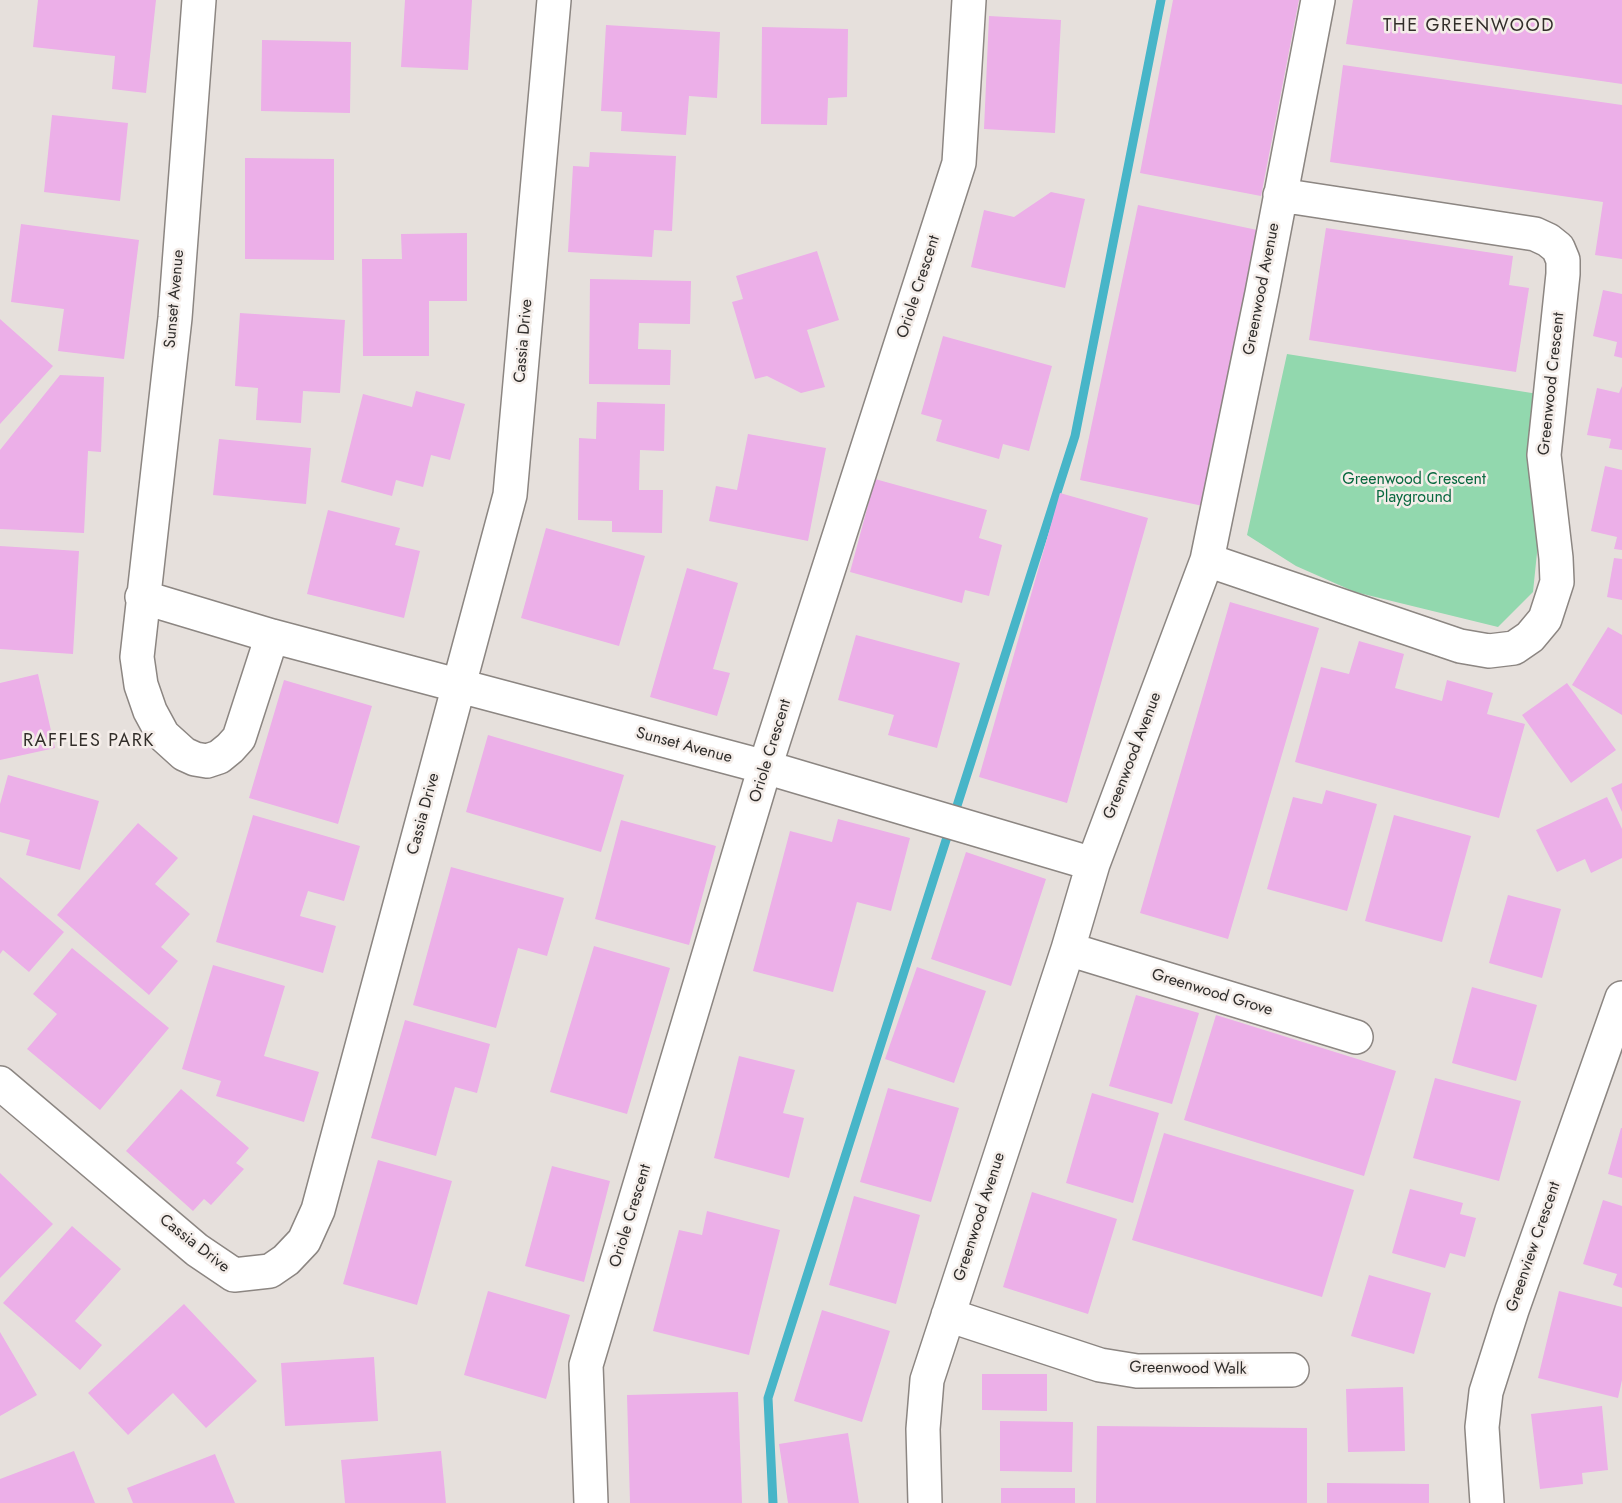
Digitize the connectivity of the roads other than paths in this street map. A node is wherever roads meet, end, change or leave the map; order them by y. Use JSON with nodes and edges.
{"nodes":[{"id":1,"x":199,"y":0,"type":"edge"},
{"id":2,"x":554,"y":0,"type":"edge"},
{"id":3,"x":969,"y":0,"type":"edge"},
{"id":4,"x":1318,"y":0,"type":"edge"},
{"id":5,"x":1280,"y":195,"type":"junction"},
{"id":6,"x":1207,"y":560,"type":"junction"},
{"id":7,"x":142,"y":597,"type":"junction"},
{"id":8,"x":272,"y":636,"type":"junction"},
{"id":9,"x":458,"y":686,"type":"junction"},
{"id":10,"x":765,"y":767,"type":"junction"},
{"id":11,"x":1093,"y":864,"type":"junction"},
{"id":12,"x":1068,"y":949,"type":"junction"},
{"id":13,"x":1622,"y":998,"type":"edge"},
{"id":14,"x":1356,"y":1037,"type":"dead end"},
{"id":15,"x":0,"y":1083,"type":"edge"},
{"id":16,"x":948,"y":1315,"type":"junction"},
{"id":17,"x":1292,"y":1370,"type":"dead end"},
{"id":18,"x":591,"y":1503,"type":"edge"},
{"id":19,"x":925,"y":1503,"type":"edge"},
{"id":20,"x":1487,"y":1503,"type":"edge"}],
"edges":[{"from":1,"to":7,"type":"street","name":"Sunset Avenue"},
{"from":2,"to":9,"type":"street","name":"Cassia Drive"},
{"from":3,"to":10,"type":"street","name":"Oriole Crescent"},
{"from":4,"to":5,"type":"street","name":"Greenwood Avenue"},
{"from":5,"to":6,"type":"street","name":"Greenwood Avenue"},
{"from":5,"to":6,"type":"street","name":"Greenwood Crescent"},
{"from":6,"to":11,"type":"street","name":"Greenwood Avenue"},
{"from":7,"to":8,"type":"street","name":"Sunset Avenue"},
{"from":7,"to":8,"type":"street","name":"Sunset Avenue"},
{"from":8,"to":9,"type":"street","name":"Sunset Avenue"},
{"from":9,"to":10,"type":"street","name":"Sunset Avenue"},
{"from":9,"to":15,"type":"street","name":"Cassia Drive"},
{"from":10,"to":11,"type":"street","name":"Sunset Avenue"},
{"from":10,"to":18,"type":"street","name":"Oriole Crescent"},
{"from":11,"to":12,"type":"street","name":"Greenwood Avenue"},
{"from":12,"to":14,"type":"street","name":"Greenwood Grove"},
{"from":12,"to":16,"type":"street","name":"Greenwood Avenue"},
{"from":13,"to":20,"type":"street","name":"Greenview Crescent"},
{"from":16,"to":17,"type":"street","name":"Greenwood Walk"},
{"from":16,"to":19,"type":"street","name":"Greenwood Avenue"}]}
